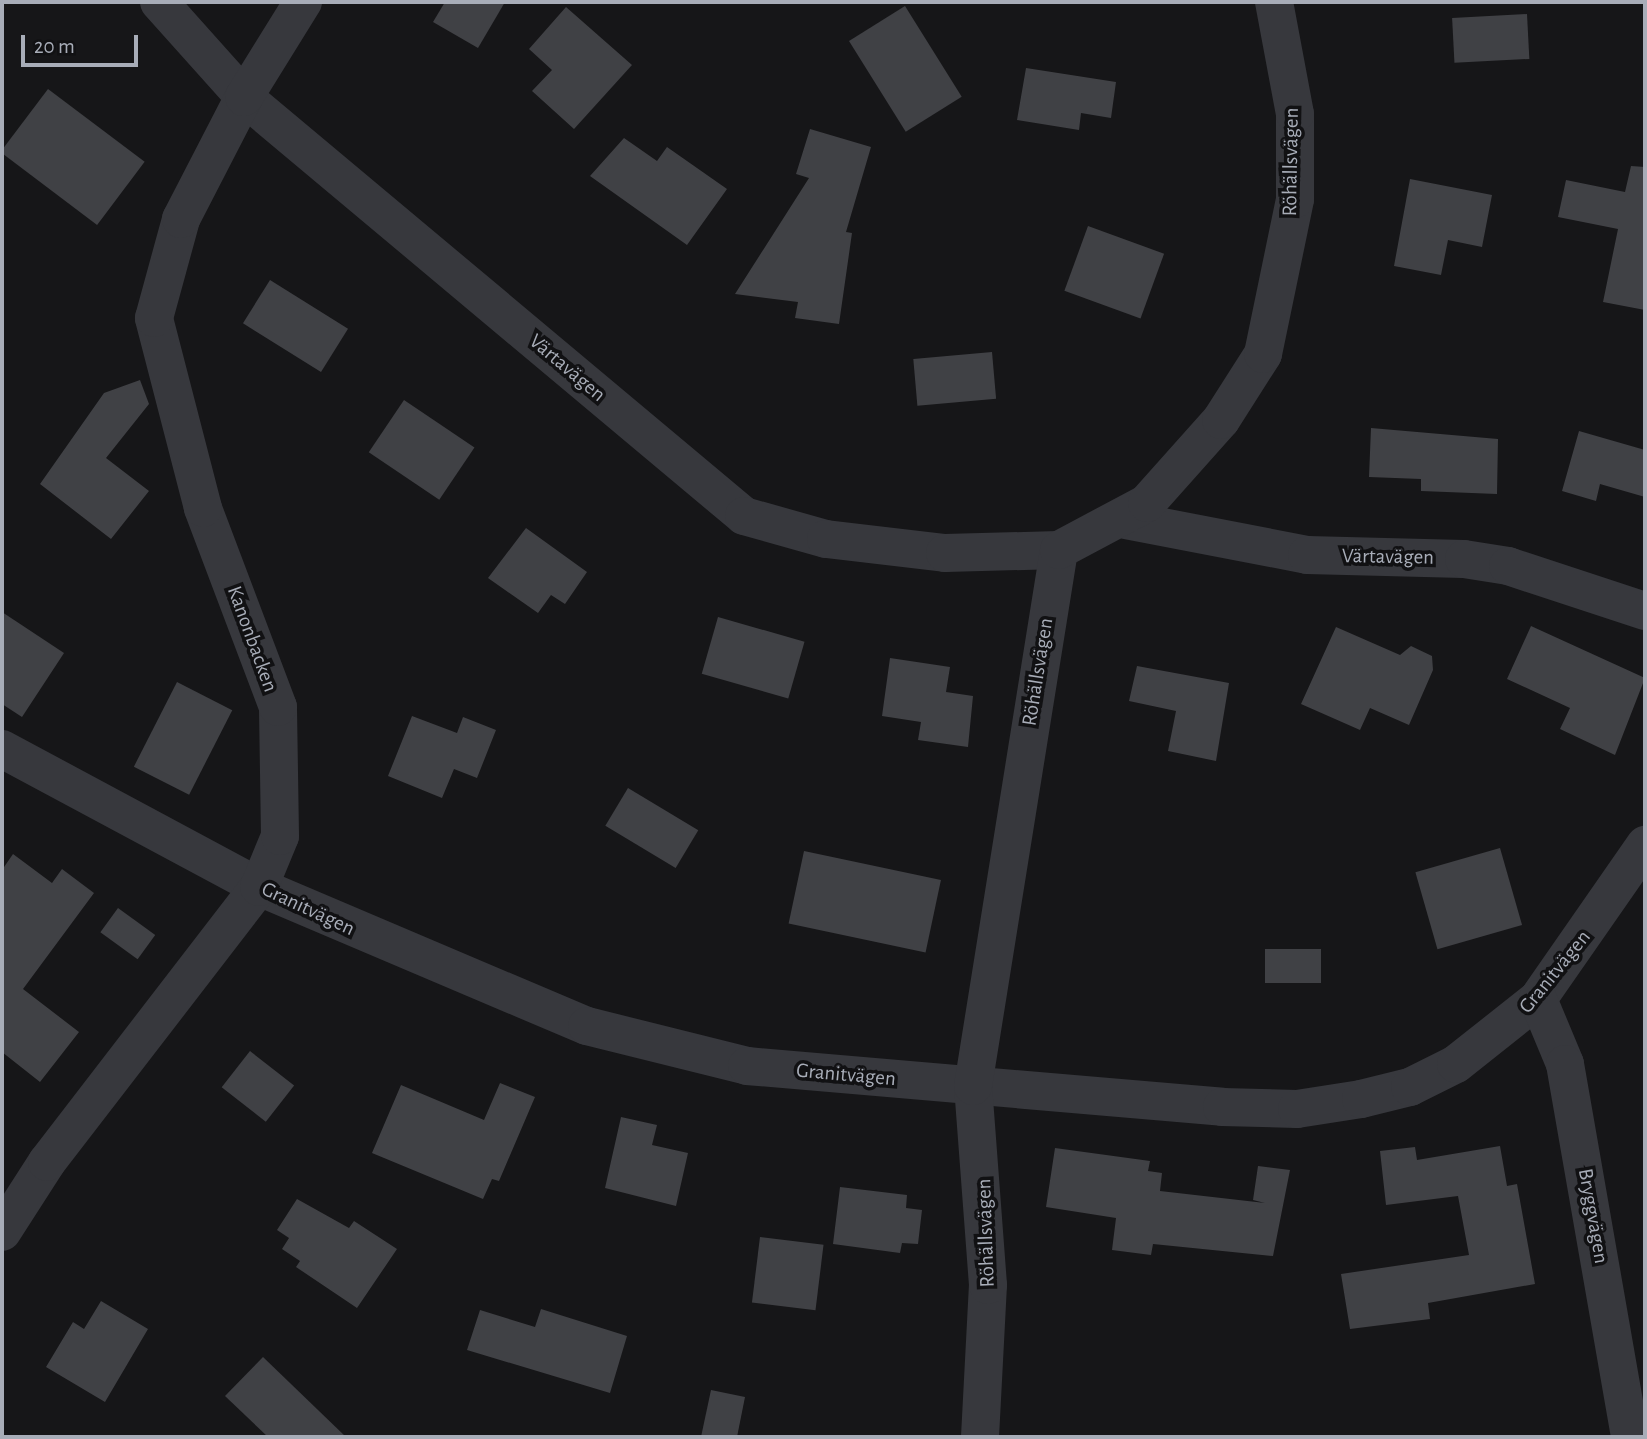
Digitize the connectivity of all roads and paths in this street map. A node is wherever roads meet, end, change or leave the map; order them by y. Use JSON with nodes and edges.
{"nodes":[{"id":1,"x":159,"y":2,"type":"edge"},
{"id":2,"x":303,"y":2,"type":"edge"},
{"id":3,"x":1273,"y":2,"type":"edge"},
{"id":4,"x":244,"y":97,"type":"junction"},
{"id":5,"x":1126,"y":520,"type":"junction"},
{"id":6,"x":1059,"y":550,"type":"junction"},
{"id":7,"x":1645,"y":611,"type":"edge"},
{"id":8,"x":2,"y":749,"type":"edge"},
{"id":9,"x":1645,"y":845,"type":"edge"},
{"id":10,"x":259,"y":887,"type":"junction"},
{"id":11,"x":1538,"y":999,"type":"junction"},
{"id":12,"x":973,"y":1086,"type":"junction"},
{"id":13,"x":2,"y":1232,"type":"edge"},
{"id":14,"x":980,"y":1437,"type":"edge"},
{"id":15,"x":1630,"y":1437,"type":"edge"}],
"edges":[{"from":1,"to":4,"type":"street","name":"Värtavägen"},
{"from":2,"to":4,"type":"street","name":"Kanonbacken"},
{"from":3,"to":5,"type":"street","name":"Röhällsvägen"},
{"from":4,"to":6,"type":"street","name":"Värtavägen"},
{"from":4,"to":10,"type":"street","name":"Kanonbacken"},
{"from":5,"to":6,"type":"street","name":"Röhällsvägen"},
{"from":5,"to":7,"type":"street","name":"Värtavägen"},
{"from":6,"to":12,"type":"street","name":"Röhällsvägen"},
{"from":8,"to":10,"type":"street","name":"Granitvägen"},
{"from":9,"to":11,"type":"street","name":"Granitvägen"},
{"from":10,"to":12,"type":"street","name":"Granitvägen"},
{"from":10,"to":13,"type":"street","name":"Kanonbacken"},
{"from":11,"to":12,"type":"street","name":"Granitvägen"},
{"from":11,"to":15,"type":"street","name":"Bryggvägen"},
{"from":12,"to":14,"type":"street","name":"Röhällsvägen"}]}
